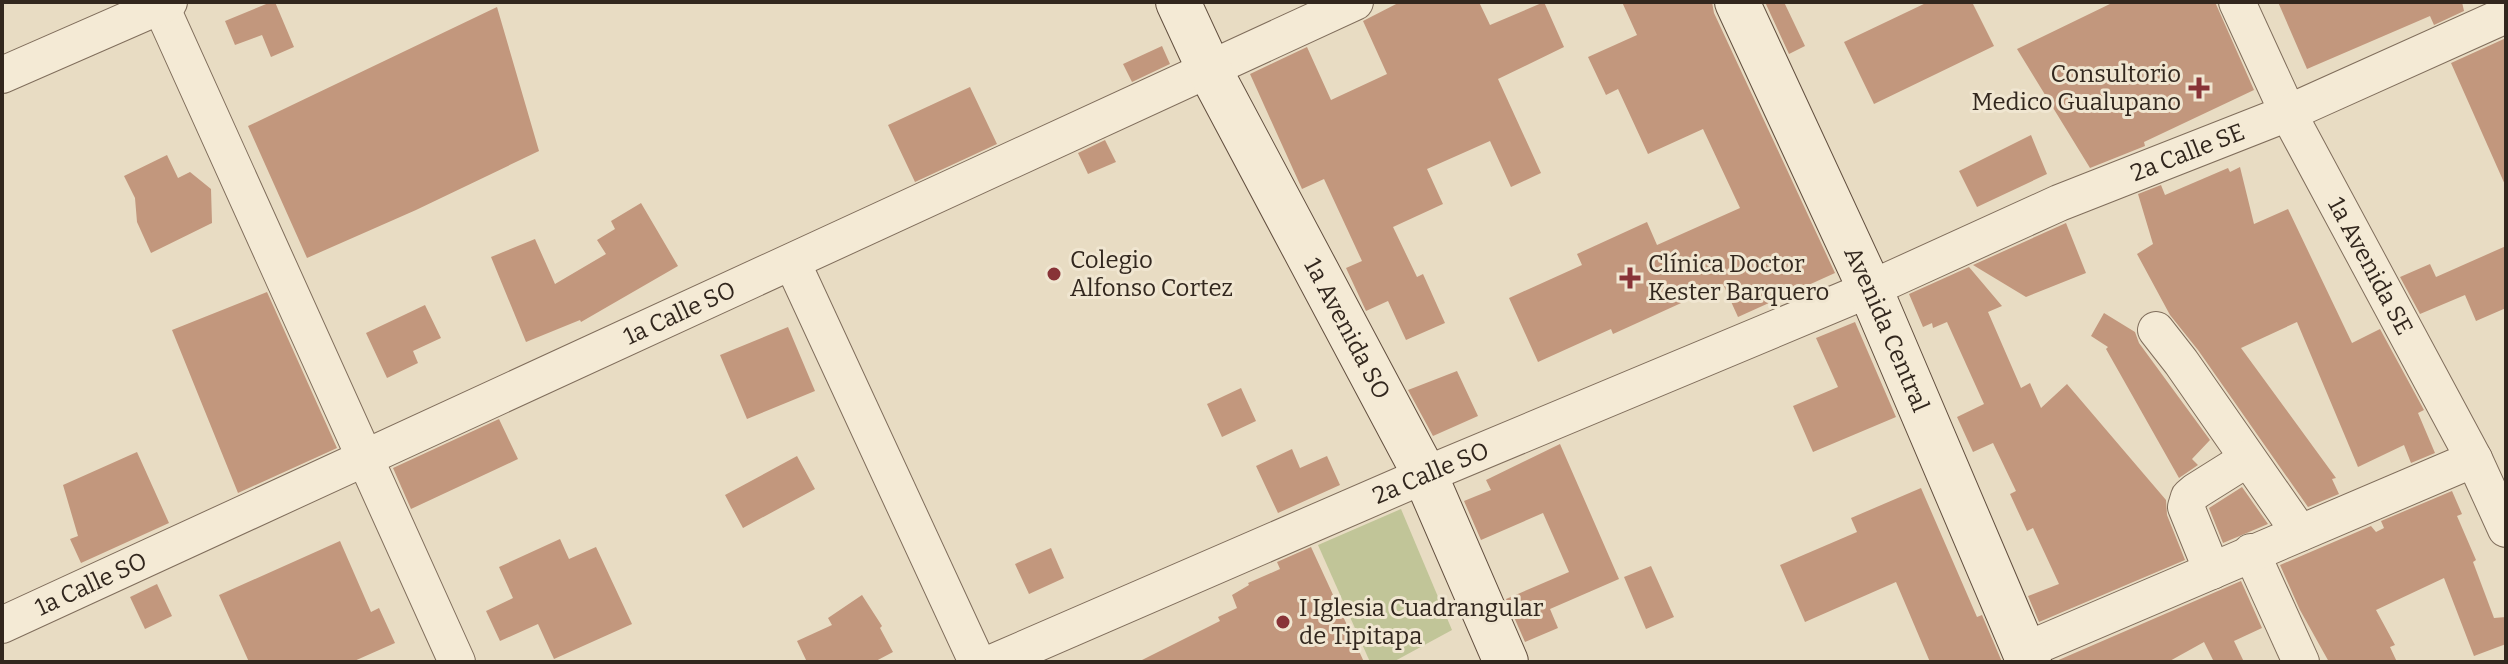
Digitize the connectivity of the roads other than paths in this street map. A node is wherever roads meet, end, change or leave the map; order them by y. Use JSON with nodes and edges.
{"nodes":[{"id":1,"x":1178,"y":2,"type":"edge"},
{"id":2,"x":1355,"y":2,"type":"edge"},
{"id":3,"x":1737,"y":2,"type":"edge"},
{"id":4,"x":2237,"y":2,"type":"edge"},
{"id":5,"x":163,"y":3,"type":"edge"},
{"id":6,"x":2506,"y":15,"type":"edge"},
{"id":7,"x":1209,"y":69,"type":"junction"},
{"id":8,"x":2,"y":75,"type":"edge"},
{"id":9,"x":2288,"y":113,"type":"junction"},
{"id":10,"x":792,"y":262,"type":"junction"},
{"id":11,"x":1870,"y":289,"type":"junction"},
{"id":12,"x":2156,"y":330,"type":"dead end"},
{"id":13,"x":364,"y":458,"type":"junction"},
{"id":14,"x":2247,"y":459,"type":"junction"},
{"id":15,"x":2474,"y":459,"type":"junction"},
{"id":16,"x":1425,"y":475,"type":"junction"},
{"id":17,"x":2506,"y":529,"type":"edge"},
{"id":18,"x":2300,"y":533,"type":"junction"},
{"id":19,"x":2251,"y":552,"type":"junction"},
{"id":20,"x":2212,"y":571,"type":"junction"},
{"id":21,"x":2,"y":625,"type":"edge"},
{"id":22,"x":2026,"y":657,"type":"edge"},
{"id":23,"x":457,"y":662,"type":"edge"},
{"id":24,"x":977,"y":662,"type":"edge"},
{"id":25,"x":994,"y":662,"type":"edge"},
{"id":26,"x":1506,"y":662,"type":"edge"},
{"id":27,"x":2301,"y":662,"type":"edge"}],
"edges":[{"from":1,"to":7,"type":"street","name":"1a Avenida SO"},
{"from":2,"to":7,"type":"street","name":"1a Calle SO"},
{"from":3,"to":11,"type":"street","name":"Avenida Central"},
{"from":4,"to":9,"type":"street","name":"1a Avenida SE"},
{"from":5,"to":8,"type":"street"},
{"from":5,"to":13,"type":"street"},
{"from":6,"to":9,"type":"street","name":"2a Calle SE"},
{"from":7,"to":10,"type":"street","name":"1a Calle SO"},
{"from":7,"to":16,"type":"street","name":"1a Avenida SO"},
{"from":9,"to":11,"type":"street","name":"2a Calle SE"},
{"from":9,"to":15,"type":"street","name":"1a Avenida SE"},
{"from":10,"to":13,"type":"street","name":"1a Calle SO"},
{"from":10,"to":24,"type":"street"},
{"from":11,"to":16,"type":"street","name":"2a Calle SO"},
{"from":11,"to":22,"type":"street","name":"Avenida Central"},
{"from":12,"to":14,"type":"street"},
{"from":13,"to":21,"type":"street","name":"1a Calle SO"},
{"from":13,"to":23,"type":"street"},
{"from":14,"to":18,"type":"street"},
{"from":14,"to":20,"type":"street"},
{"from":15,"to":17,"type":"street","name":"1a Avenida SE"},
{"from":15,"to":18,"type":"street"},
{"from":16,"to":25,"type":"street","name":"2a Calle SO"},
{"from":16,"to":26,"type":"street","name":"1a Avenida SO"},
{"from":18,"to":19,"type":"street"},
{"from":19,"to":20,"type":"street"},
{"from":19,"to":27,"type":"street"},
{"from":20,"to":22,"type":"street"}]}
